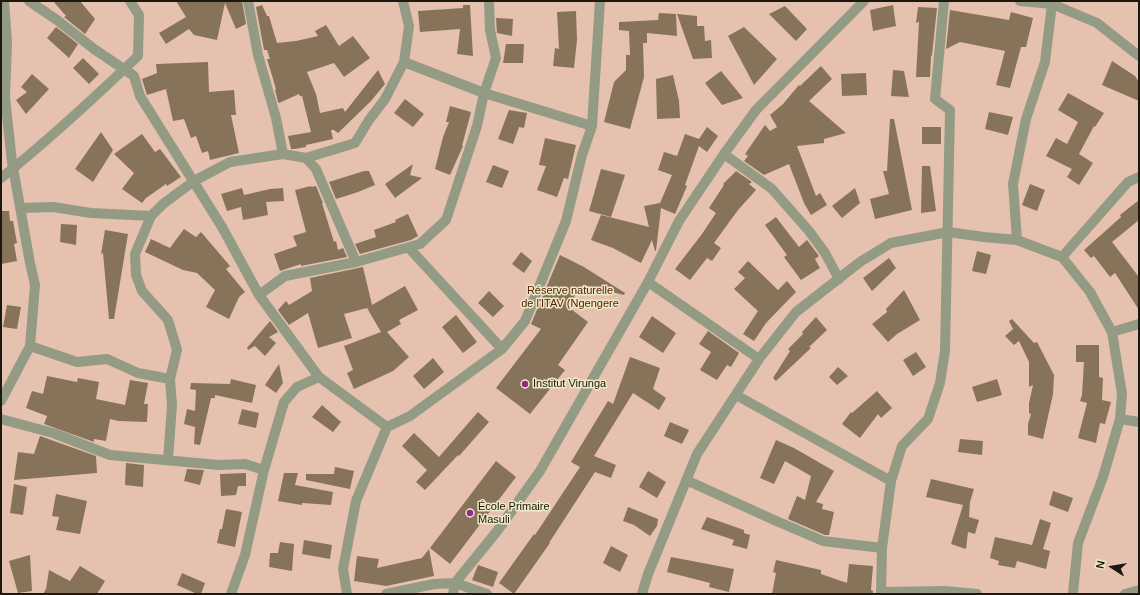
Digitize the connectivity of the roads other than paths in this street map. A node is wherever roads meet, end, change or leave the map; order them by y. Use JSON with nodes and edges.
{"nodes":[{"id":1,"x":4,"y":1,"type":"edge"},
{"id":2,"x":29,"y":1,"type":"edge"},
{"id":3,"x":130,"y":1,"type":"edge"},
{"id":4,"x":248,"y":1,"type":"edge"},
{"id":5,"x":403,"y":1,"type":"edge"},
{"id":6,"x":489,"y":1,"type":"edge"},
{"id":7,"x":600,"y":1,"type":"edge"},
{"id":8,"x":864,"y":1,"type":"edge"},
{"id":9,"x":944,"y":1,"type":"edge"},
{"id":10,"x":1020,"y":1,"type":"edge"},
{"id":11,"x":1054,"y":3,"type":"edge"},
{"id":12,"x":1139,"y":56,"type":"edge"},
{"id":13,"x":404,"y":62,"type":"junction"},
{"id":14,"x":124,"y":70,"type":"junction"},
{"id":15,"x":484,"y":93,"type":"junction"},
{"id":16,"x":592,"y":126,"type":"junction"},
{"id":17,"x":283,"y":154,"type":"junction"},
{"id":18,"x":724,"y":154,"type":"junction"},
{"id":19,"x":306,"y":158,"type":"junction"},
{"id":20,"x":13,"y":168,"type":"junction"},
{"id":21,"x":1139,"y":177,"type":"edge"},
{"id":22,"x":1,"y":178,"type":"edge"},
{"id":23,"x":194,"y":181,"type":"junction"},
{"id":24,"x":21,"y":208,"type":"junction"},
{"id":25,"x":152,"y":216,"type":"junction"},
{"id":26,"x":948,"y":232,"type":"junction"},
{"id":27,"x":1017,"y":240,"type":"junction"},
{"id":28,"x":409,"y":248,"type":"junction"},
{"id":29,"x":1062,"y":257,"type":"junction"},
{"id":30,"x":356,"y":262,"type":"junction"},
{"id":31,"x":839,"y":279,"type":"junction"},
{"id":32,"x":648,"y":282,"type":"junction"},
{"id":33,"x":259,"y":295,"type":"junction"},
{"id":34,"x":1139,"y":324,"type":"edge"},
{"id":35,"x":1112,"y":332,"type":"junction"},
{"id":36,"x":30,"y":346,"type":"junction"},
{"id":37,"x":502,"y":349,"type":"junction"},
{"id":38,"x":758,"y":359,"type":"junction"},
{"id":39,"x":319,"y":377,"type":"junction"},
{"id":40,"x":170,"y":379,"type":"junction"},
{"id":41,"x":736,"y":395,"type":"junction"},
{"id":42,"x":1,"y":401,"type":"edge"},
{"id":43,"x":1,"y":419,"type":"edge"},
{"id":44,"x":1120,"y":419,"type":"junction"},
{"id":45,"x":1139,"y":422,"type":"edge"},
{"id":46,"x":387,"y":427,"type":"junction"},
{"id":47,"x":168,"y":460,"type":"junction"},
{"id":48,"x":264,"y":470,"type":"junction"},
{"id":49,"x":686,"y":480,"type":"junction"},
{"id":50,"x":891,"y":481,"type":"junction"},
{"id":51,"x":882,"y":548,"type":"junction"},
{"id":52,"x":455,"y":583,"type":"junction"},
{"id":53,"x":1139,"y":590,"type":"edge"},
{"id":54,"x":881,"y":593,"type":"edge"},
{"id":55,"x":231,"y":594,"type":"edge"},
{"id":56,"x":347,"y":594,"type":"edge"},
{"id":57,"x":386,"y":594,"type":"edge"},
{"id":58,"x":453,"y":594,"type":"edge"},
{"id":59,"x":487,"y":594,"type":"edge"},
{"id":60,"x":642,"y":594,"type":"edge"},
{"id":61,"x":977,"y":594,"type":"edge"},
{"id":62,"x":1072,"y":594,"type":"edge"},
{"id":63,"x":1125,"y":594,"type":"edge"}],
"edges":[{"from":1,"to":20,"type":"street"},
{"from":2,"to":14,"type":"street"},
{"from":3,"to":14,"type":"street"},
{"from":4,"to":17,"type":"street"},
{"from":5,"to":13,"type":"street"},
{"from":6,"to":15,"type":"street"},
{"from":7,"to":16,"type":"street"},
{"from":8,"to":18,"type":"street"},
{"from":9,"to":26,"type":"street"},
{"from":10,"to":11,"type":"street"},
{"from":11,"to":12,"type":"street"},
{"from":11,"to":27,"type":"street"},
{"from":13,"to":15,"type":"street"},
{"from":13,"to":19,"type":"street"},
{"from":14,"to":20,"type":"street"},
{"from":14,"to":23,"type":"street"},
{"from":15,"to":16,"type":"street"},
{"from":15,"to":28,"type":"street"},
{"from":16,"to":37,"type":"street"},
{"from":17,"to":19,"type":"street"},
{"from":17,"to":23,"type":"street"},
{"from":18,"to":31,"type":"street"},
{"from":18,"to":32,"type":"street"},
{"from":19,"to":30,"type":"street"},
{"from":20,"to":22,"type":"street"},
{"from":20,"to":24,"type":"street"},
{"from":21,"to":29,"type":"street"},
{"from":23,"to":25,"type":"street"},
{"from":23,"to":33,"type":"street"},
{"from":24,"to":25,"type":"street"},
{"from":24,"to":36,"type":"street"},
{"from":25,"to":40,"type":"street"},
{"from":26,"to":27,"type":"street"},
{"from":26,"to":31,"type":"street"},
{"from":26,"to":50,"type":"street"},
{"from":27,"to":29,"type":"street"},
{"from":28,"to":30,"type":"street"},
{"from":28,"to":37,"type":"street"},
{"from":29,"to":35,"type":"street"},
{"from":30,"to":33,"type":"street"},
{"from":31,"to":38,"type":"street"},
{"from":32,"to":38,"type":"street"},
{"from":32,"to":52,"type":"street"},
{"from":33,"to":39,"type":"street"},
{"from":34,"to":35,"type":"street"},
{"from":35,"to":44,"type":"street"},
{"from":36,"to":40,"type":"street"},
{"from":36,"to":42,"type":"street"},
{"from":37,"to":46,"type":"street"},
{"from":38,"to":41,"type":"street"},
{"from":39,"to":46,"type":"street"},
{"from":39,"to":48,"type":"street"},
{"from":40,"to":47,"type":"street"},
{"from":41,"to":49,"type":"street"},
{"from":41,"to":50,"type":"street"},
{"from":43,"to":47,"type":"street"},
{"from":44,"to":45,"type":"street"},
{"from":44,"to":62,"type":"street"},
{"from":46,"to":56,"type":"street"},
{"from":47,"to":48,"type":"street"},
{"from":48,"to":55,"type":"street"},
{"from":49,"to":51,"type":"street"},
{"from":49,"to":60,"type":"street"},
{"from":50,"to":51,"type":"street"},
{"from":51,"to":54,"type":"street"},
{"from":52,"to":57,"type":"street"},
{"from":52,"to":58,"type":"street"},
{"from":52,"to":59,"type":"street"},
{"from":53,"to":63,"type":"street"},
{"from":54,"to":61,"type":"street"}]}
